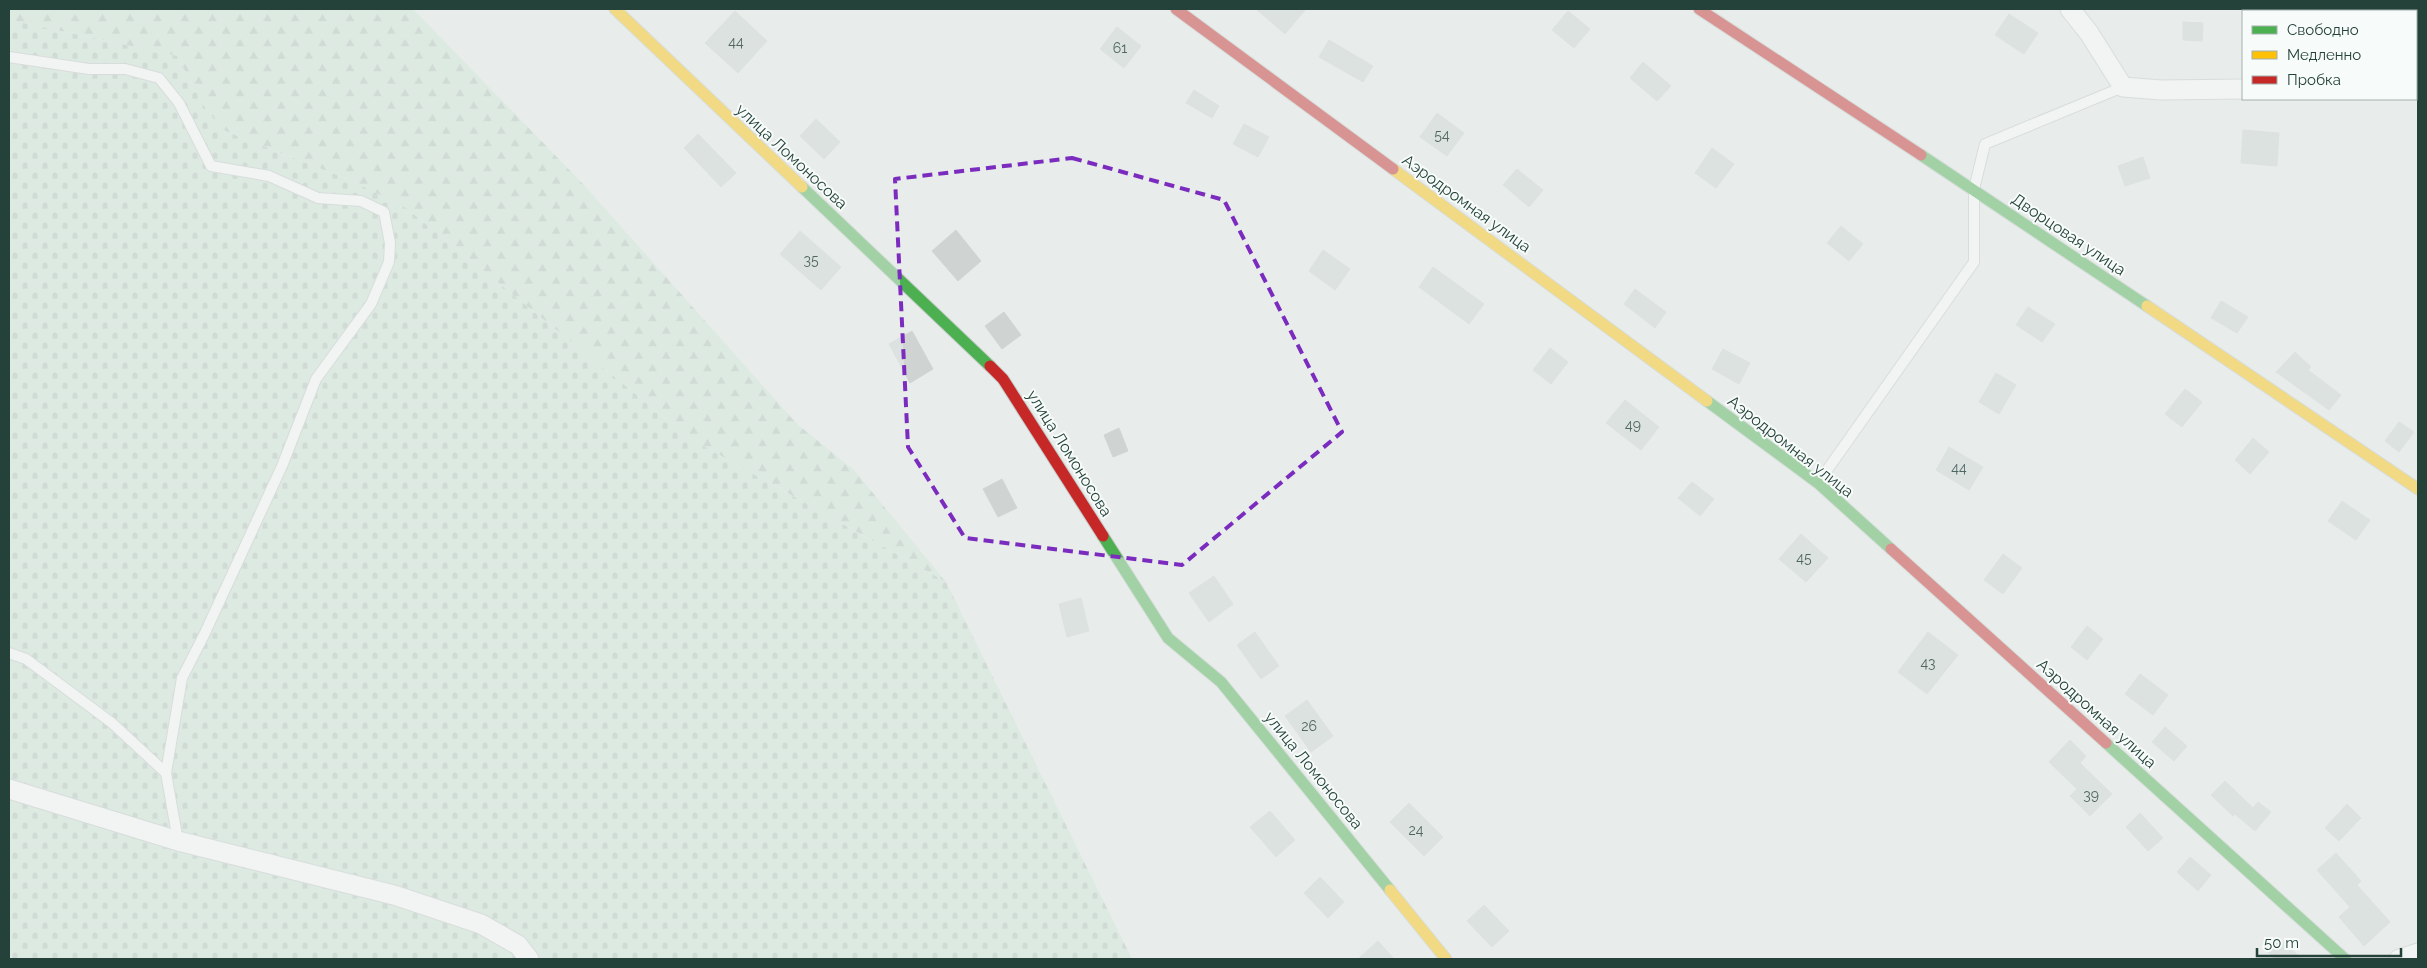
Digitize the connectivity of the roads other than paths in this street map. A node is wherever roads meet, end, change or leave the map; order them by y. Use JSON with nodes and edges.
{"nodes":[{"id":1,"x":615,"y":9,"type":"edge"},
{"id":2,"x":1176,"y":9,"type":"edge"},
{"id":3,"x":1699,"y":9,"type":"edge"},
{"id":4,"x":2070,"y":9,"type":"edge"},
{"id":5,"x":9,"y":57,"type":"edge"},
{"id":6,"x":2123,"y":87,"type":"junction"},
{"id":7,"x":2242,"y":89,"type":"edge"},
{"id":8,"x":1974,"y":189,"type":"junction"},
{"id":9,"x":1818,"y":483,"type":"junction"},
{"id":10,"x":2418,"y":489,"type":"edge"},
{"id":11,"x":9,"y":653,"type":"edge"},
{"id":12,"x":166,"y":773,"type":"junction"},
{"id":13,"x":9,"y":789,"type":"edge"},
{"id":14,"x":178,"y":841,"type":"junction"},
{"id":15,"x":2418,"y":953,"type":"edge"},
{"id":16,"x":529,"y":959,"type":"edge"},
{"id":17,"x":1446,"y":959,"type":"edge"},
{"id":18,"x":2345,"y":959,"type":"edge"},
{"id":19,"x":2399,"y":959,"type":"edge"}],
"edges":[{"from":1,"to":17,"type":"street","name":"улица Ломоносова"},
{"from":2,"to":9,"type":"street","name":"Аэродромная улица"},
{"from":3,"to":8,"type":"street","name":"Дворцовая улица"},
{"from":4,"to":6,"type":"street"},
{"from":5,"to":12,"type":"lane"},
{"from":6,"to":7,"type":"street"},
{"from":6,"to":8,"type":"lane"},
{"from":8,"to":9,"type":"lane"},
{"from":8,"to":10,"type":"street","name":"Дворцовая улица"},
{"from":9,"to":18,"type":"street","name":"Аэродромная улица"},
{"from":11,"to":12,"type":"lane"},
{"from":12,"to":14,"type":"lane"},
{"from":13,"to":14,"type":"street"},
{"from":14,"to":16,"type":"street"},
{"from":15,"to":19,"type":"street"}]}
